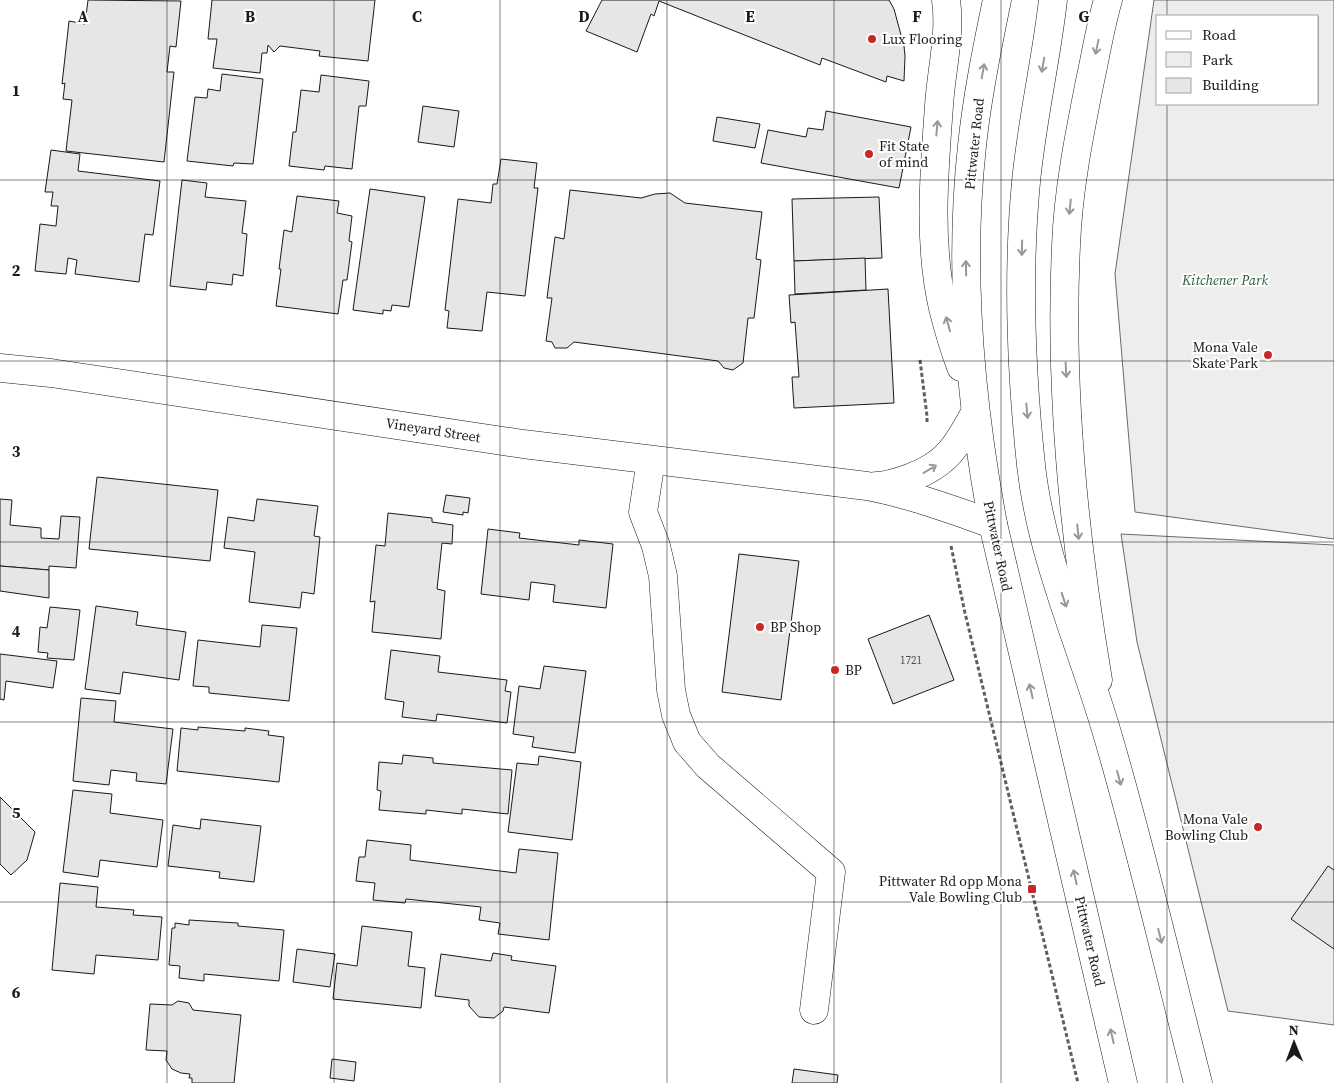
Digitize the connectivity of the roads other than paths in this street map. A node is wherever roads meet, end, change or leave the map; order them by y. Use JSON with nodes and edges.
{"nodes":[{"id":1,"x":946,"y":0,"type":"edge"},
{"id":2,"x":996,"y":0,"type":"edge"},
{"id":3,"x":1053,"y":0,"type":"edge"},
{"id":4,"x":1108,"y":0,"type":"edge"},
{"id":5,"x":0,"y":368,"type":"edge"},
{"id":6,"x":974,"y":408,"type":"junction"},
{"id":7,"x":651,"y":460,"type":"junction"},
{"id":8,"x":867,"y":486,"type":"junction"},
{"id":9,"x":993,"y":524,"type":"junction"},
{"id":10,"x":1106,"y":731,"type":"junction"},
{"id":11,"x":814,"y":1010,"type":"dead end"},
{"id":12,"x":1123,"y":1083,"type":"edge"},
{"id":13,"x":1198,"y":1083,"type":"edge"}],
"edges":[{"from":6,"to":1,"type":"main road","one_way":true},
{"from":6,"to":2,"type":"main road","name":"Pittwater Road","one_way":true},
{"from":3,"to":10,"type":"main road","one_way":true},
{"from":4,"to":10,"type":"main road","one_way":true},
{"from":5,"to":7,"type":"main road","name":"Vineyard Street"},
{"from":8,"to":6,"type":"main road","name":"Vineyard Street","one_way":true},
{"from":6,"to":9,"type":"main road","name":"Pittwater Road"},
{"from":7,"to":8,"type":"main road","name":"Vineyard Street"},
{"from":7,"to":11,"type":"main road"},
{"from":8,"to":9,"type":"main road","name":"Vineyard Street"},
{"from":12,"to":9,"type":"main road","name":"Pittwater Road","one_way":true},
{"from":10,"to":13,"type":"main road","one_way":true}]}
